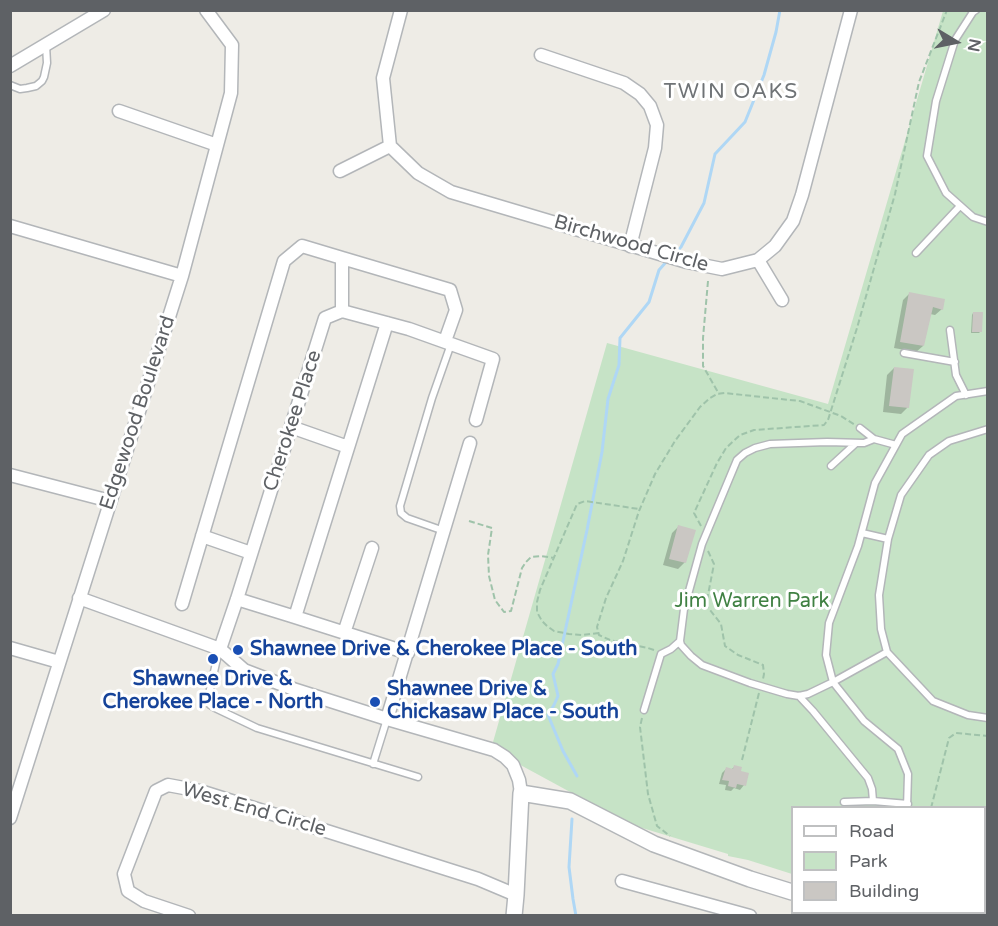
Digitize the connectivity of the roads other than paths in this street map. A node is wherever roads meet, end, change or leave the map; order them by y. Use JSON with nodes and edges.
{"nodes":[{"id":1,"x":104,"y":10,"type":"edge"},
{"id":2,"x":206,"y":10,"type":"edge"},
{"id":3,"x":401,"y":10,"type":"edge"},
{"id":4,"x":851,"y":10,"type":"edge"},
{"id":5,"x":976,"y":10,"type":"edge"},
{"id":6,"x":46,"y":45,"type":"junction"},
{"id":7,"x":541,"y":56,"type":"dead end"},
{"id":8,"x":10,"y":66,"type":"edge"},
{"id":9,"x":10,"y":85,"type":"edge"},
{"id":10,"x":119,"y":111,"type":"dead end"},
{"id":11,"x":217,"y":145,"type":"junction"},
{"id":12,"x":390,"y":146,"type":"junction"},
{"id":13,"x":340,"y":171,"type":"dead end"},
{"id":14,"x":960,"y":206,"type":"junction"},
{"id":15,"x":987,"y":222,"type":"edge"},
{"id":16,"x":10,"y":226,"type":"edge"},
{"id":17,"x":630,"y":246,"type":"junction"},
{"id":18,"x":916,"y":253,"type":"dead end"},
{"id":19,"x":342,"y":258,"type":"junction"},
{"id":20,"x":758,"y":260,"type":"junction"},
{"id":21,"x":182,"y":276,"type":"junction"},
{"id":22,"x":782,"y":300,"type":"dead end"},
{"id":23,"x":342,"y":311,"type":"junction"},
{"id":24,"x":387,"y":323,"type":"junction"},
{"id":25,"x":950,"y":330,"type":"dead end"},
{"id":26,"x":448,"y":342,"type":"junction"},
{"id":27,"x":904,"y":354,"type":"dead end"},
{"id":28,"x":955,"y":362,"type":"junction"},
{"id":29,"x":987,"y":391,"type":"edge"},
{"id":30,"x":966,"y":394,"type":"junction"},
{"id":31,"x":476,"y":420,"type":"dead end"},
{"id":32,"x":291,"y":427,"type":"junction"},
{"id":33,"x":860,"y":428,"type":"road end"},
{"id":34,"x":987,"y":429,"type":"edge"},
{"id":35,"x":874,"y":439,"type":"junction"},
{"id":36,"x":470,"y":443,"type":"dead end"},
{"id":37,"x":856,"y":443,"type":"junction"},
{"id":38,"x":896,"y":445,"type":"junction"},
{"id":39,"x":348,"y":447,"type":"junction"},
{"id":40,"x":831,"y":466,"type":"dead end"},
{"id":41,"x":10,"y":475,"type":"edge"},
{"id":42,"x":110,"y":501,"type":"junction"},
{"id":43,"x":444,"y":531,"type":"junction"},
{"id":44,"x":862,"y":533,"type":"junction"},
{"id":45,"x":202,"y":536,"type":"junction"},
{"id":46,"x":888,"y":539,"type":"junction"},
{"id":47,"x":372,"y":548,"type":"dead end"},
{"id":48,"x":251,"y":553,"type":"junction"},
{"id":49,"x":80,"y":598,"type":"junction"},
{"id":50,"x":237,"y":599,"type":"junction"},
{"id":51,"x":182,"y":604,"type":"dead end"},
{"id":52,"x":295,"y":617,"type":"junction"},
{"id":53,"x":345,"y":633,"type":"junction"},
{"id":54,"x":680,"y":641,"type":"junction"},
{"id":55,"x":10,"y":648,"type":"edge"},
{"id":56,"x":220,"y":649,"type":"junction"},
{"id":57,"x":887,"y":652,"type":"junction"},
{"id":58,"x":408,"y":653,"type":"junction"},
{"id":59,"x":59,"y":662,"type":"junction"},
{"id":60,"x":833,"y":682,"type":"junction"},
{"id":61,"x":799,"y":696,"type":"junction"},
{"id":62,"x":644,"y":710,"type":"road end"},
{"id":63,"x":987,"y":718,"type":"edge"},
{"id":64,"x":387,"y":719,"type":"junction"},
{"id":65,"x":373,"y":764,"type":"junction"},
{"id":66,"x":418,"y":777,"type":"dead end"},
{"id":67,"x":521,"y":793,"type":"junction"},
{"id":68,"x":873,"y":801,"type":"junction"},
{"id":69,"x":844,"y":802,"type":"dead end"},
{"id":70,"x":908,"y":806,"type":"edge"},
{"id":71,"x":11,"y":813,"type":"edge"},
{"id":72,"x":622,"y":881,"type":"dead end"},
{"id":73,"x":791,"y":892,"type":"edge"},
{"id":74,"x":516,"y":895,"type":"junction"},
{"id":75,"x":710,"y":910,"type":"edge"},
{"id":76,"x":189,"y":915,"type":"edge"},
{"id":77,"x":514,"y":915,"type":"edge"},
{"id":78,"x":750,"y":915,"type":"edge"}],
"edges":[{"from":1,"to":6,"type":"street"},
{"from":2,"to":11,"type":"street","name":"Edgewood Boulevard"},
{"from":3,"to":12,"type":"street"},
{"from":4,"to":20,"type":"street","name":"Birchwood Circle"},
{"from":5,"to":14,"type":"lane"},
{"from":6,"to":8,"type":"street"},
{"from":6,"to":9,"type":"lane"},
{"from":7,"to":17,"type":"street"},
{"from":10,"to":11,"type":"street"},
{"from":11,"to":21,"type":"street","name":"Edgewood Boulevard"},
{"from":12,"to":13,"type":"street"},
{"from":12,"to":17,"type":"street","name":"Birchwood Circle"},
{"from":14,"to":15,"type":"lane"},
{"from":14,"to":18,"type":"lane"},
{"from":16,"to":21,"type":"street"},
{"from":17,"to":20,"type":"street","name":"Birchwood Circle"},
{"from":19,"to":23,"type":"street"},
{"from":19,"to":26,"type":"street"},
{"from":19,"to":45,"type":"street"},
{"from":20,"to":22,"type":"street"},
{"from":21,"to":42,"type":"street","name":"Edgewood Boulevard"},
{"from":23,"to":24,"type":"street"},
{"from":23,"to":32,"type":"street","name":"Cherokee Place"},
{"from":24,"to":26,"type":"street"},
{"from":24,"to":39,"type":"street"},
{"from":25,"to":28,"type":"lane"},
{"from":26,"to":31,"type":"street"},
{"from":26,"to":43,"type":"lane"},
{"from":27,"to":28,"type":"lane"},
{"from":28,"to":30,"type":"lane"},
{"from":29,"to":30,"type":"lane"},
{"from":30,"to":38,"type":"lane"},
{"from":32,"to":39,"type":"street"},
{"from":32,"to":48,"type":"street","name":"Cherokee Place"},
{"from":33,"to":35,"type":"lane"},
{"from":34,"to":46,"type":"lane"},
{"from":35,"to":37,"type":"lane"},
{"from":35,"to":38,"type":"lane"},
{"from":36,"to":43,"type":"street"},
{"from":37,"to":40,"type":"lane"},
{"from":37,"to":54,"type":"lane"},
{"from":38,"to":44,"type":"lane"},
{"from":39,"to":52,"type":"street"},
{"from":41,"to":42,"type":"street"},
{"from":42,"to":49,"type":"street","name":"Edgewood Boulevard"},
{"from":43,"to":58,"type":"street"},
{"from":44,"to":46,"type":"lane"},
{"from":44,"to":60,"type":"lane"},
{"from":45,"to":48,"type":"street"},
{"from":45,"to":51,"type":"street"},
{"from":46,"to":57,"type":"lane"},
{"from":47,"to":53,"type":"street"},
{"from":48,"to":50,"type":"street","name":"Cherokee Place"},
{"from":49,"to":56,"type":"street"},
{"from":49,"to":59,"type":"street","name":"Edgewood Boulevard"},
{"from":50,"to":52,"type":"street"},
{"from":50,"to":56,"type":"street","name":"Cherokee Place"},
{"from":52,"to":53,"type":"street"},
{"from":53,"to":58,"type":"street"},
{"from":54,"to":61,"type":"lane"},
{"from":54,"to":62,"type":"lane"},
{"from":55,"to":59,"type":"street"},
{"from":56,"to":64,"type":"street"},
{"from":56,"to":65,"type":"lane"},
{"from":57,"to":60,"type":"lane"},
{"from":57,"to":63,"type":"lane"},
{"from":58,"to":64,"type":"street"},
{"from":59,"to":71,"type":"street","name":"Edgewood Boulevard"},
{"from":60,"to":61,"type":"lane"},
{"from":60,"to":70,"type":"lane"},
{"from":61,"to":68,"type":"lane"},
{"from":64,"to":65,"type":"lane"},
{"from":64,"to":67,"type":"street"},
{"from":65,"to":66,"type":"lane"},
{"from":67,"to":73,"type":"street"},
{"from":67,"to":74,"type":"street"},
{"from":68,"to":69,"type":"lane"},
{"from":68,"to":70,"type":"lane"},
{"from":72,"to":75,"type":"street"},
{"from":74,"to":76,"type":"street","name":"West End Circle"},
{"from":74,"to":77,"type":"street"},
{"from":75,"to":78,"type":"street"}]}
